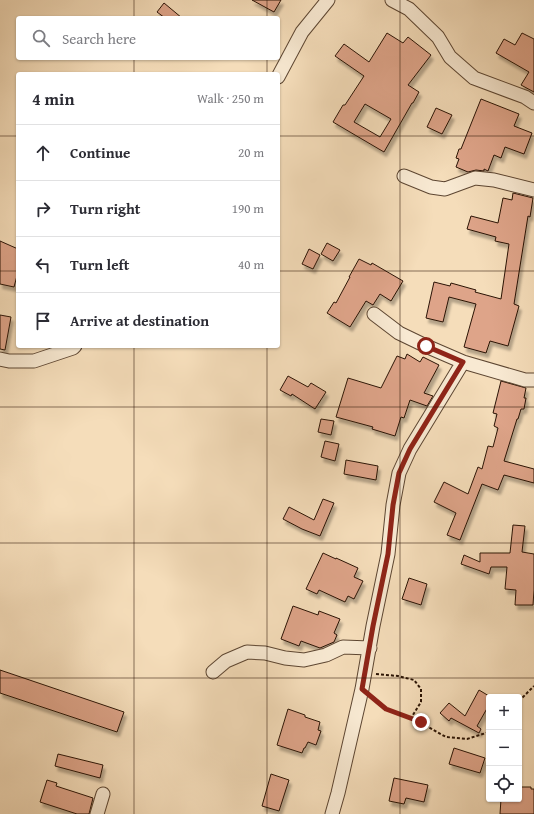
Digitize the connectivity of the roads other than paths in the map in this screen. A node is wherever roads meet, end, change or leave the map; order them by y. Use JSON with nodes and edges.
{"nodes":[{"id":1,"x":328,"y":0,"type":"edge"},
{"id":2,"x":392,"y":0,"type":"edge"},
{"id":3,"x":280,"y":73,"type":"edge"},
{"id":4,"x":534,"y":103,"type":"edge"},
{"id":5,"x":404,"y":176,"type":"dead end"},
{"id":6,"x":534,"y":190,"type":"edge"},
{"id":7,"x":374,"y":314,"type":"dead end"},
{"id":8,"x":73,"y":348,"type":"edge"},
{"id":9,"x":0,"y":359,"type":"edge"},
{"id":10,"x":463,"y":362,"type":"junction"},
{"id":11,"x":534,"y":380,"type":"edge"},
{"id":12,"x":370,"y":648,"type":"junction"},
{"id":13,"x":213,"y":672,"type":"dead end"},
{"id":14,"x":103,"y":794,"type":"dead end"},
{"id":15,"x":97,"y":814,"type":"edge"},
{"id":16,"x":332,"y":814,"type":"edge"}],
"edges":[{"from":1,"to":3,"type":"street"},
{"from":2,"to":4,"type":"street"},
{"from":5,"to":6,"type":"street"},
{"from":7,"to":10,"type":"street"},
{"from":8,"to":9,"type":"street"},
{"from":10,"to":11,"type":"street"},
{"from":10,"to":12,"type":"street"},
{"from":12,"to":13,"type":"street"},
{"from":12,"to":16,"type":"street"},
{"from":14,"to":15,"type":"street"}]}
